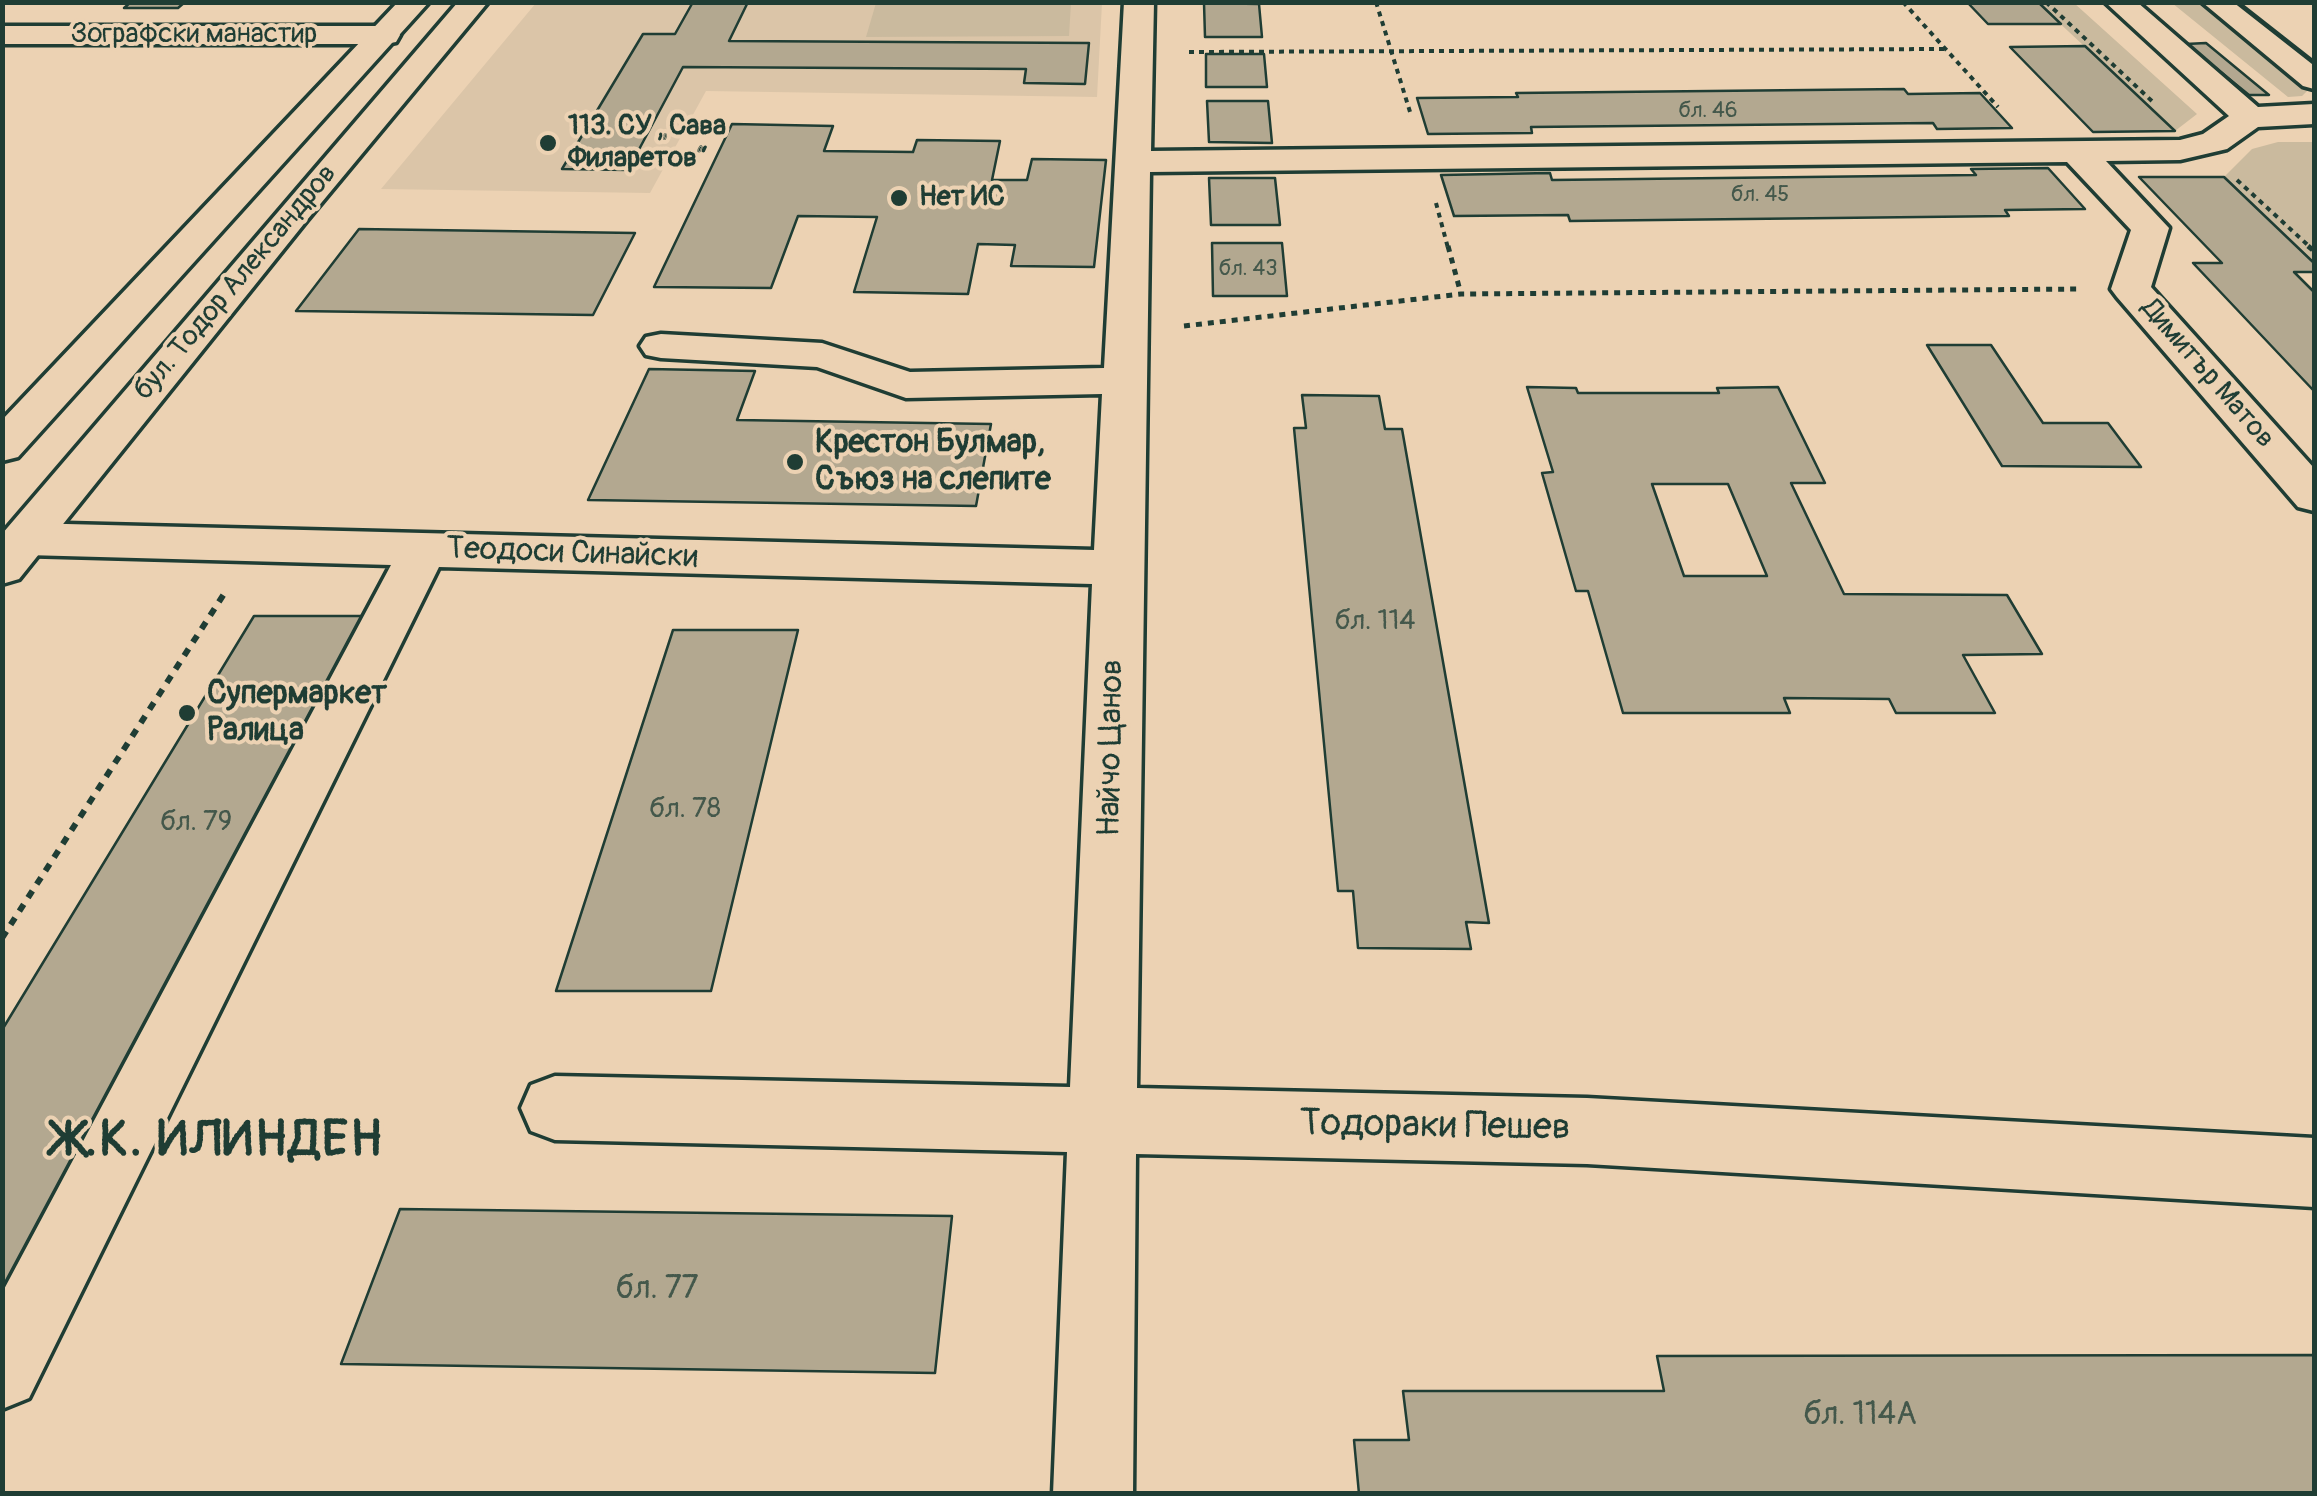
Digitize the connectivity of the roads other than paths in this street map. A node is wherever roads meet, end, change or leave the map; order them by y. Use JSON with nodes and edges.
{"nodes":[{"id":1,"x":414,"y":2,"type":"edge"},
{"id":2,"x":474,"y":2,"type":"edge"},
{"id":3,"x":2119,"y":2,"type":"edge"},
{"id":4,"x":2216,"y":2,"type":"edge"},
{"id":5,"x":2244,"y":2,"type":"edge"},
{"id":6,"x":1138,"y":27,"type":"edge"},
{"id":7,"x":2,"y":35,"type":"edge"},
{"id":8,"x":385,"y":35,"type":"junction"},
{"id":9,"x":2314,"y":57,"type":"edge"},
{"id":10,"x":2314,"y":79,"type":"edge"},
{"id":11,"x":2314,"y":114,"type":"edge"},
{"id":12,"x":2250,"y":117,"type":"junction"},
{"id":13,"x":2058,"y":152,"type":"junction"},
{"id":14,"x":1132,"y":162,"type":"junction"},
{"id":15,"x":660,"y":346,"type":"dead end"},
{"id":16,"x":1124,"y":357,"type":"junction"},
{"id":17,"x":2,"y":447,"type":"edge"},
{"id":18,"x":2314,"y":496,"type":"edge"},
{"id":19,"x":423,"y":550,"type":"junction"},
{"id":20,"x":15,"y":553,"type":"edge"},
{"id":21,"x":1117,"y":568,"type":"junction"},
{"id":22,"x":555,"y":1108,"type":"dead end"},
{"id":23,"x":1103,"y":1120,"type":"junction"},
{"id":24,"x":2314,"y":1172,"type":"edge"},
{"id":25,"x":2,"y":1370,"type":"edge"},
{"id":26,"x":1093,"y":1494,"type":"edge"}],
"edges":[{"from":1,"to":8,"type":"street","name":"бул. Тодор Александров"},
{"from":2,"to":20,"type":"street","name":"бул. Тодор Александров"},
{"from":3,"to":12,"type":"street"},
{"from":4,"to":10,"type":"street"},
{"from":5,"to":9,"type":"street"},
{"from":6,"to":14,"type":"street","name":"Найчо Цанов"},
{"from":7,"to":8,"type":"street","name":"Зографски манастир"},
{"from":8,"to":17,"type":"street","name":"бул. Тодор Александров"},
{"from":11,"to":12,"type":"street"},
{"from":12,"to":13,"type":"street"},
{"from":13,"to":14,"type":"street"},
{"from":13,"to":18,"type":"street","name":"Димитър Матов"},
{"from":14,"to":16,"type":"street","name":"Найчо Цанов"},
{"from":15,"to":16,"type":"street"},
{"from":16,"to":21,"type":"street","name":"Найчо Цанов"},
{"from":19,"to":20,"type":"street","name":"Теодоси Синайски"},
{"from":19,"to":21,"type":"street","name":"Теодоси Синайски"},
{"from":19,"to":25,"type":"street"},
{"from":21,"to":23,"type":"street","name":"Найчо Цанов"},
{"from":22,"to":23,"type":"street","name":"Тодораки Пешев"},
{"from":23,"to":24,"type":"street","name":"Тодораки Пешев"},
{"from":23,"to":26,"type":"street","name":"Найчо Цанов"}]}
